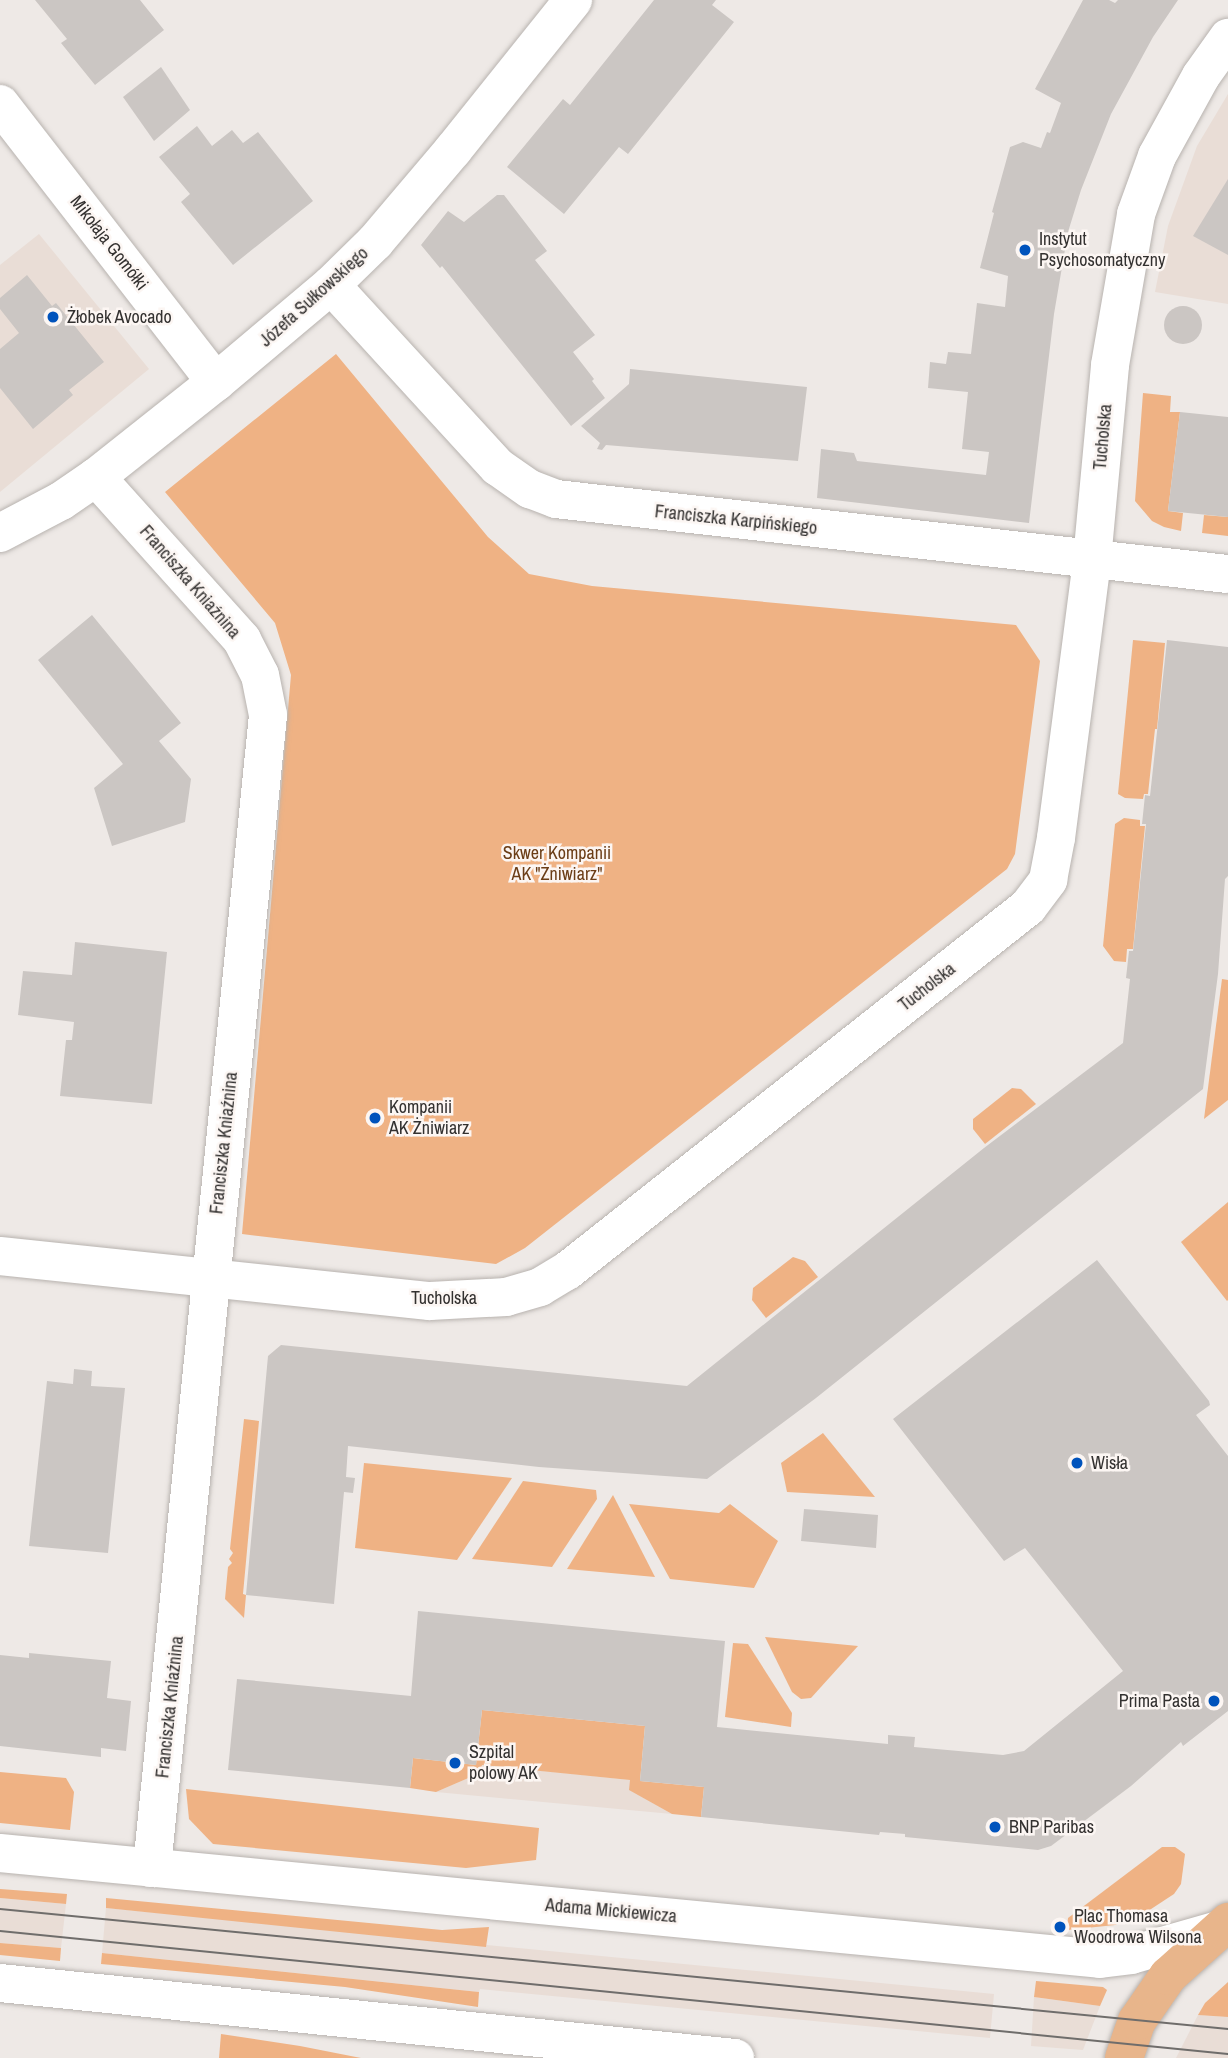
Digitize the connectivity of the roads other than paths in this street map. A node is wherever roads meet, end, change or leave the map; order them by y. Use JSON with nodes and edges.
{"nodes":[{"id":1,"x":573,"y":0,"type":"edge"},
{"id":2,"x":1228,"y":38,"type":"edge"},
{"id":3,"x":0,"y":104,"type":"edge"},
{"id":4,"x":331,"y":285,"type":"junction"},
{"id":5,"x":216,"y":382,"type":"junction"},
{"id":6,"x":96,"y":477,"type":"junction"},
{"id":7,"x":0,"y":533,"type":"edge"},
{"id":8,"x":1092,"y":561,"type":"junction"},
{"id":9,"x":1228,"y":574,"type":"edge"},
{"id":10,"x":0,"y":1256,"type":"edge"},
{"id":11,"x":210,"y":1277,"type":"junction"},
{"id":12,"x":0,"y":1853,"type":"edge"},
{"id":13,"x":152,"y":1868,"type":"junction"},
{"id":14,"x":1223,"y":1926,"type":"edge"},
{"id":15,"x":0,"y":1983,"type":"edge"},
{"id":16,"x":735,"y":2058,"type":"edge"},
{"id":17,"x":1124,"y":2058,"type":"edge"}],
"edges":[{"from":1,"to":4,"type":"street","name":"Józefa Sułkowskiego"},
{"from":2,"to":8,"type":"street","name":"Tucholska"},
{"from":3,"to":5,"type":"street","name":"Mikołaja Gomółki"},
{"from":4,"to":5,"type":"street","name":"Józefa Sułkowskiego"},
{"from":4,"to":8,"type":"street","name":"Franciszka Karpińskiego"},
{"from":5,"to":6,"type":"street","name":"Józefa Sułkowskiego"},
{"from":6,"to":7,"type":"street","name":"Józefa Sułkowskiego"},
{"from":6,"to":11,"type":"street","name":"Franciszka Kniaźnina"},
{"from":8,"to":9,"type":"street","name":"Franciszka Karpińskiego"},
{"from":8,"to":11,"type":"street","name":"Tucholska"},
{"from":10,"to":11,"type":"street","name":"Tucholska"},
{"from":11,"to":13,"type":"street","name":"Franciszka Kniaźnina"},
{"from":12,"to":13,"type":"street","name":"Adama Mickiewicza"},
{"from":13,"to":14,"type":"street","name":"Adama Mickiewicza"},
{"from":14,"to":17,"type":"main road"},
{"from":15,"to":16,"type":"street"}]}
